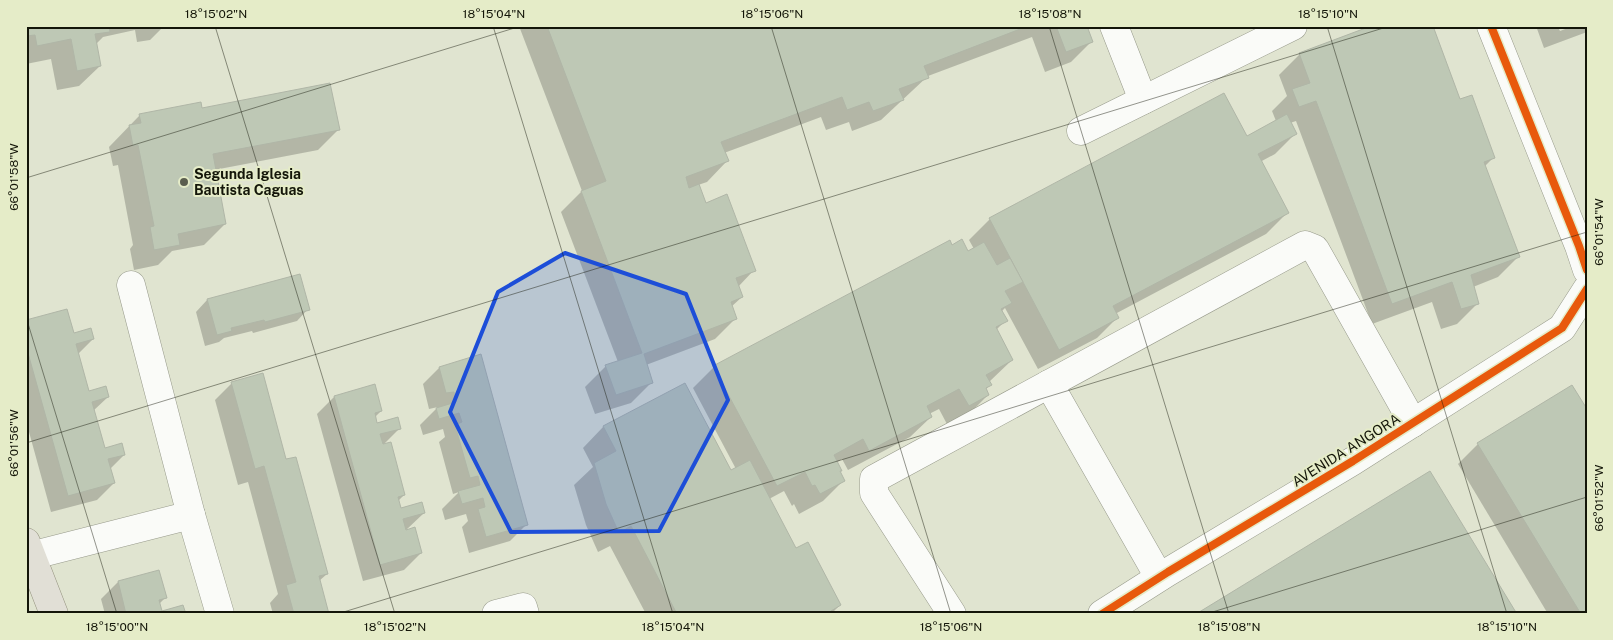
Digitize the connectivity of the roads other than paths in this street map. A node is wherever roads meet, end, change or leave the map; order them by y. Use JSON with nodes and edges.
{"nodes":[{"id":1,"x":1114,"y":26,"type":"edge"},
{"id":2,"x":1293,"y":26,"type":"edge"},
{"id":3,"x":1491,"y":26,"type":"edge"},
{"id":4,"x":1143,"y":100,"type":"junction"},
{"id":5,"x":1081,"y":131,"type":"dead end"},
{"id":6,"x":1587,"y":270,"type":"edge"},
{"id":7,"x":131,"y":285,"type":"dead end"},
{"id":8,"x":1587,"y":289,"type":"edge"},
{"id":9,"x":1049,"y":384,"type":"junction"},
{"id":10,"x":1413,"y":423,"type":"junction"},
{"id":11,"x":191,"y":515,"type":"junction"},
{"id":12,"x":28,"y":552,"type":"edge"},
{"id":13,"x":1159,"y":578,"type":"junction"},
{"id":14,"x":54,"y":614,"type":"edge"},
{"id":15,"x":220,"y":614,"type":"edge"},
{"id":16,"x":496,"y":614,"type":"edge"},
{"id":17,"x":524,"y":614,"type":"edge"},
{"id":18,"x":952,"y":614,"type":"edge"},
{"id":19,"x":1102,"y":614,"type":"edge"}],
"edges":[{"from":1,"to":4,"type":"street"},
{"from":2,"to":4,"type":"street"},
{"from":3,"to":6,"type":"street"},
{"from":4,"to":5,"type":"street"},
{"from":7,"to":11,"type":"street"},
{"from":8,"to":10,"type":"street","name":"AVENIDA ANGORA"},
{"from":9,"to":10,"type":"street"},
{"from":9,"to":13,"type":"street"},
{"from":9,"to":18,"type":"street"},
{"from":10,"to":13,"type":"street","name":"AVENIDA ANGORA"},
{"from":11,"to":12,"type":"street"},
{"from":11,"to":15,"type":"street"},
{"from":12,"to":14,"type":"main road"},
{"from":13,"to":19,"type":"street","name":"AVENIDA ANGORA"},
{"from":16,"to":17,"type":"street"}]}
